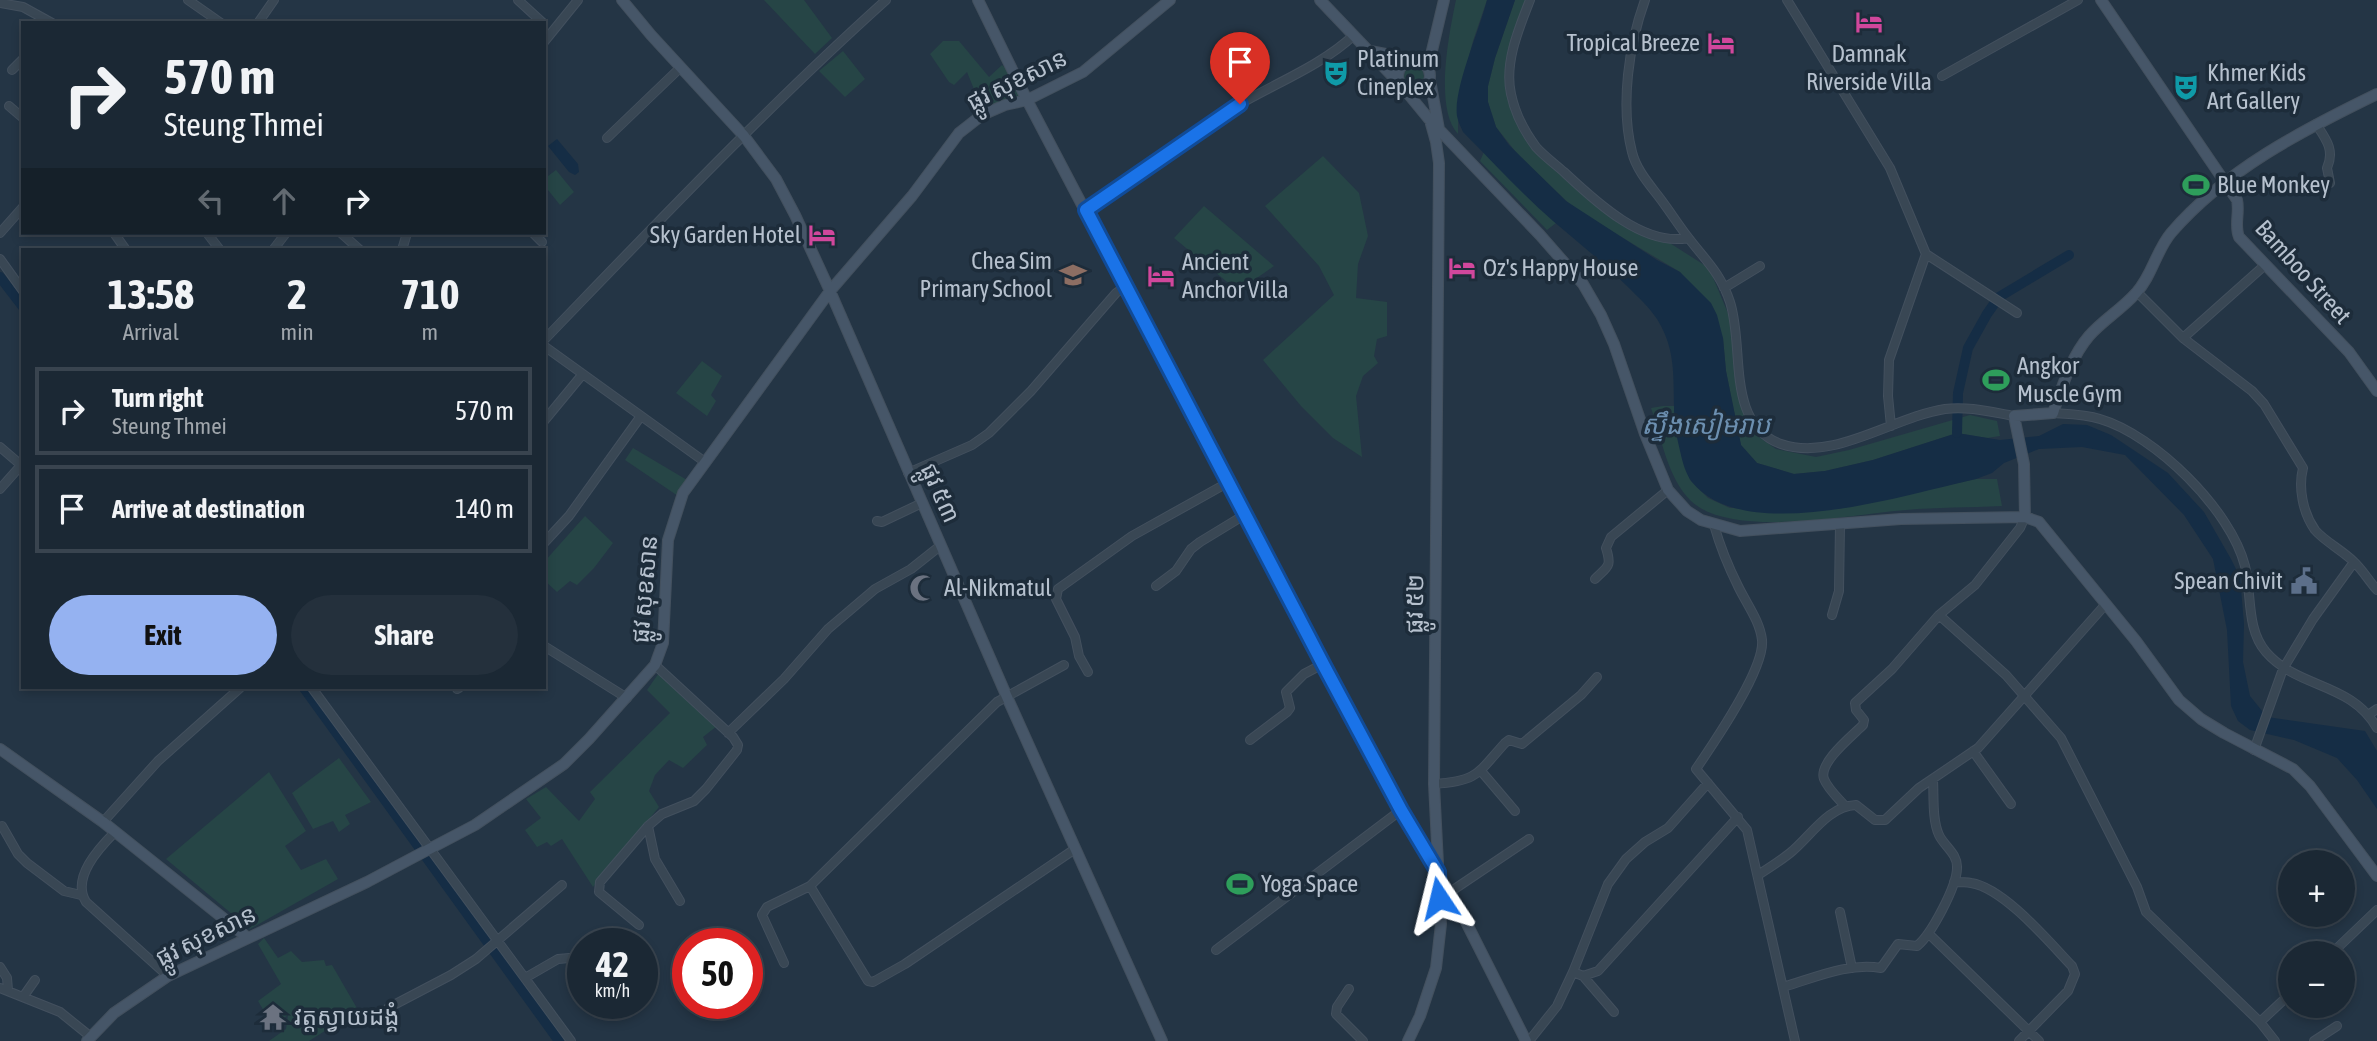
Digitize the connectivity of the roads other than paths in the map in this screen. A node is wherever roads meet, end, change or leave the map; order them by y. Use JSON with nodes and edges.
{"nodes":[{"id":1,"x":188,"y":0,"type":"edge"},
{"id":2,"x":274,"y":0,"type":"edge"},
{"id":3,"x":518,"y":0,"type":"edge"},
{"id":4,"x":578,"y":0,"type":"edge"},
{"id":5,"x":622,"y":0,"type":"edge"},
{"id":6,"x":886,"y":0,"type":"edge"},
{"id":7,"x":978,"y":0,"type":"edge"},
{"id":8,"x":1170,"y":0,"type":"edge"},
{"id":9,"x":1320,"y":0,"type":"edge"},
{"id":10,"x":1444,"y":0,"type":"edge"},
{"id":11,"x":1530,"y":0,"type":"edge"},
{"id":12,"x":1645,"y":0,"type":"edge"},
{"id":13,"x":1787,"y":0,"type":"edge"},
{"id":14,"x":2078,"y":0,"type":"edge"},
{"id":15,"x":2101,"y":0,"type":"edge"},
{"id":16,"x":0,"y":3,"type":"edge"},
{"id":17,"x":48,"y":21,"type":"edge"},
{"id":18,"x":218,"y":21,"type":"edge"},
{"id":19,"x":259,"y":21,"type":"edge"},
{"id":20,"x":542,"y":21,"type":"edge"},
{"id":21,"x":546,"y":25,"type":"edge"},
{"id":22,"x":553,"y":32,"type":"junction"},
{"id":23,"x":1354,"y":35,"type":"junction"},
{"id":24,"x":546,"y":40,"type":"edge"},
{"id":25,"x":1433,"y":48,"type":"junction"},
{"id":26,"x":1370,"y":51,"type":"junction"},
{"id":27,"x":1413,"y":59,"type":"junction"},
{"id":28,"x":21,"y":62,"type":"edge"},
{"id":29,"x":681,"y":67,"type":"junction"},
{"id":30,"x":12,"y":70,"type":"dead end"},
{"id":31,"x":1429,"y":75,"type":"junction"},
{"id":32,"x":1942,"y":76,"type":"dead end"},
{"id":33,"x":1402,"y":86,"type":"junction"},
{"id":34,"x":2377,"y":94,"type":"edge"},
{"id":35,"x":1027,"y":100,"type":"junction"},
{"id":36,"x":9,"y":106,"type":"dead end"},
{"id":37,"x":21,"y":116,"type":"edge"},
{"id":38,"x":1428,"y":118,"type":"junction"},
{"id":39,"x":2316,"y":124,"type":"junction"},
{"id":40,"x":1439,"y":129,"type":"junction"},
{"id":41,"x":744,"y":136,"type":"junction"},
{"id":42,"x":607,"y":138,"type":"dead end"},
{"id":43,"x":1455,"y":146,"type":"junction"},
{"id":44,"x":1442,"y":150,"type":"junction"},
{"id":45,"x":1439,"y":163,"type":"junction"},
{"id":46,"x":2226,"y":183,"type":"junction"},
{"id":47,"x":2330,"y":183,"type":"dead end"},
{"id":48,"x":21,"y":209,"type":"edge"},
{"id":49,"x":1086,"y":210,"type":"junction"},
{"id":50,"x":0,"y":233,"type":"edge"},
{"id":51,"x":343,"y":235,"type":"edge"},
{"id":52,"x":535,"y":235,"type":"edge"},
{"id":53,"x":1688,"y":238,"type":"junction"},
{"id":54,"x":542,"y":242,"type":"dead end"},
{"id":55,"x":358,"y":248,"type":"edge"},
{"id":56,"x":1926,"y":254,"type":"junction"},
{"id":57,"x":0,"y":259,"type":"edge"},
{"id":58,"x":2265,"y":265,"type":"junction"},
{"id":59,"x":1760,"y":267,"type":"dead end"},
{"id":60,"x":1126,"y":286,"type":"junction"},
{"id":61,"x":21,"y":288,"type":"edge"},
{"id":62,"x":1724,"y":288,"type":"junction"},
{"id":63,"x":830,"y":291,"type":"junction"},
{"id":64,"x":2137,"y":292,"type":"junction"},
{"id":65,"x":2017,"y":313,"type":"dead end"},
{"id":66,"x":546,"y":338,"type":"edge"},
{"id":67,"x":2183,"y":338,"type":"junction"},
{"id":68,"x":546,"y":347,"type":"edge"},
{"id":69,"x":582,"y":374,"type":"junction"},
{"id":70,"x":2377,"y":391,"type":"edge"},
{"id":71,"x":2053,"y":413,"type":"junction"},
{"id":72,"x":641,"y":416,"type":"junction"},
{"id":73,"x":2014,"y":416,"type":"junction"},
{"id":74,"x":546,"y":419,"type":"edge"},
{"id":75,"x":1891,"y":426,"type":"junction"},
{"id":76,"x":0,"y":447,"type":"edge"},
{"id":77,"x":705,"y":462,"type":"junction"},
{"id":78,"x":21,"y":463,"type":"edge"},
{"id":79,"x":21,"y":465,"type":"edge"},
{"id":80,"x":908,"y":473,"type":"junction"},
{"id":81,"x":1229,"y":482,"type":"junction"},
{"id":82,"x":0,"y":489,"type":"edge"},
{"id":83,"x":1668,"y":490,"type":"junction"},
{"id":84,"x":922,"y":503,"type":"junction"},
{"id":85,"x":1245,"y":514,"type":"junction"},
{"id":86,"x":2025,"y":517,"type":"junction"},
{"id":87,"x":877,"y":521,"type":"dead end"},
{"id":88,"x":1840,"y":524,"type":"junction"},
{"id":89,"x":1714,"y":525,"type":"junction"},
{"id":90,"x":546,"y":541,"type":"edge"},
{"id":91,"x":940,"y":545,"type":"junction"},
{"id":92,"x":2354,"y":562,"type":"junction"},
{"id":93,"x":1595,"y":579,"type":"dead end"},
{"id":94,"x":1156,"y":586,"type":"dead end"},
{"id":95,"x":2377,"y":590,"type":"edge"},
{"id":96,"x":2105,"y":605,"type":"junction"},
{"id":97,"x":1832,"y":615,"type":"dead end"},
{"id":98,"x":1938,"y":615,"type":"junction"},
{"id":99,"x":546,"y":647,"type":"edge"},
{"id":100,"x":1323,"y":664,"type":"junction"},
{"id":101,"x":655,"y":665,"type":"junction"},
{"id":102,"x":1064,"y":666,"type":"dead end"},
{"id":103,"x":2284,"y":669,"type":"junction"},
{"id":104,"x":1088,"y":672,"type":"dead end"},
{"id":105,"x":1597,"y":677,"type":"dead end"},
{"id":106,"x":239,"y":689,"type":"edge"},
{"id":107,"x":314,"y":689,"type":"edge"},
{"id":108,"x":2026,"y":695,"type":"junction"},
{"id":109,"x":1010,"y":696,"type":"junction"},
{"id":110,"x":627,"y":698,"type":"junction"},
{"id":111,"x":2377,"y":709,"type":"edge"},
{"id":112,"x":2368,"y":715,"type":"junction"},
{"id":113,"x":2377,"y":728,"type":"edge"},
{"id":114,"x":728,"y":733,"type":"junction"},
{"id":115,"x":1250,"y":740,"type":"dead end"},
{"id":116,"x":0,"y":749,"type":"edge"},
{"id":117,"x":2254,"y":750,"type":"junction"},
{"id":118,"x":1973,"y":751,"type":"junction"},
{"id":119,"x":1482,"y":771,"type":"junction"},
{"id":120,"x":1933,"y":780,"type":"junction"},
{"id":121,"x":1708,"y":783,"type":"junction"},
{"id":122,"x":1434,"y":784,"type":"junction"},
{"id":123,"x":2011,"y":804,"type":"dead end"},
{"id":124,"x":1845,"y":806,"type":"junction"},
{"id":125,"x":1401,"y":810,"type":"junction"},
{"id":126,"x":1515,"y":811,"type":"dead end"},
{"id":127,"x":1738,"y":817,"type":"junction"},
{"id":128,"x":103,"y":822,"type":"junction"},
{"id":129,"x":1435,"y":825,"type":"junction"},
{"id":130,"x":2,"y":826,"type":"edge"},
{"id":131,"x":648,"y":826,"type":"junction"},
{"id":132,"x":1413,"y":831,"type":"junction"},
{"id":133,"x":115,"y":832,"type":"junction"},
{"id":134,"x":1529,"y":839,"type":"dead end"},
{"id":135,"x":1076,"y":849,"type":"junction"},
{"id":136,"x":429,"y":850,"type":"junction"},
{"id":137,"x":1438,"y":872,"type":"junction"},
{"id":138,"x":1758,"y":875,"type":"junction"},
{"id":139,"x":2377,"y":876,"type":"edge"},
{"id":140,"x":1954,"y":882,"type":"junction"},
{"id":141,"x":562,"y":885,"type":"dead end"},
{"id":142,"x":810,"y":886,"type":"junction"},
{"id":143,"x":1450,"y":892,"type":"junction"},
{"id":144,"x":81,"y":895,"type":"junction"},
{"id":145,"x":680,"y":901,"type":"dead end"},
{"id":146,"x":2377,"y":910,"type":"edge"},
{"id":147,"x":1840,"y":912,"type":"dead end"},
{"id":148,"x":1465,"y":920,"type":"junction"},
{"id":149,"x":1441,"y":924,"type":"junction"},
{"id":150,"x":639,"y":925,"type":"dead end"},
{"id":151,"x":1929,"y":934,"type":"junction"},
{"id":152,"x":248,"y":938,"type":"junction"},
{"id":153,"x":2345,"y":941,"type":"edge"},
{"id":154,"x":496,"y":942,"type":"junction"},
{"id":155,"x":1216,"y":950,"type":"dead end"},
{"id":156,"x":567,"y":958,"type":"edge"},
{"id":157,"x":784,"y":963,"type":"dead end"},
{"id":158,"x":0,"y":967,"type":"edge"},
{"id":159,"x":1852,"y":968,"type":"junction"},
{"id":160,"x":1573,"y":972,"type":"junction"},
{"id":161,"x":169,"y":976,"type":"junction"},
{"id":162,"x":1583,"y":976,"type":"junction"},
{"id":163,"x":525,"y":978,"type":"junction"},
{"id":164,"x":35,"y":980,"type":"dead end"},
{"id":165,"x":1783,"y":987,"type":"junction"},
{"id":166,"x":4,"y":989,"type":"edge"},
{"id":167,"x":1349,"y":989,"type":"dead end"},
{"id":168,"x":23,"y":997,"type":"junction"},
{"id":169,"x":2278,"y":1005,"type":"edge"},
{"id":170,"x":388,"y":1009,"type":"dead end"},
{"id":171,"x":1614,"y":1012,"type":"dead end"},
{"id":172,"x":2260,"y":1022,"type":"junction"},
{"id":173,"x":2337,"y":1026,"type":"dead end"},
{"id":174,"x":2029,"y":1030,"type":"junction"},
{"id":175,"x":89,"y":1039,"type":"edge"},
{"id":176,"x":571,"y":1041,"type":"edge"},
{"id":177,"x":1162,"y":1041,"type":"edge"},
{"id":178,"x":1363,"y":1041,"type":"edge"},
{"id":179,"x":1408,"y":1041,"type":"edge"},
{"id":180,"x":1528,"y":1041,"type":"edge"},
{"id":181,"x":1795,"y":1041,"type":"edge"},
{"id":182,"x":2019,"y":1041,"type":"edge"},
{"id":183,"x":2039,"y":1041,"type":"edge"},
{"id":184,"x":2275,"y":1041,"type":"edge"},
{"id":185,"x":2314,"y":1041,"type":"edge"}],
"edges":[{"from":1,"to":18,"type":"street"},
{"from":2,"to":19,"type":"street"},
{"from":3,"to":20,"type":"street"},
{"from":4,"to":22,"type":"street"},
{"from":5,"to":29,"type":"street","name":"ផ្លូវ ៥៣"},
{"from":6,"to":41,"type":"street"},
{"from":7,"to":35,"type":"street"},
{"from":8,"to":35,"type":"street","name":"ផ្លូវ សុខសាន"},
{"from":9,"to":23,"type":"street"},
{"from":10,"to":25,"type":"street"},
{"from":11,"to":53,"type":"street"},
{"from":12,"to":53,"type":"street"},
{"from":13,"to":56,"type":"street"},
{"from":14,"to":32,"type":"street"},
{"from":15,"to":46,"type":"street","name":"Bamboo Street"},
{"from":16,"to":17,"type":"street"},
{"from":21,"to":22,"type":"street"},
{"from":22,"to":24,"type":"street"},
{"from":23,"to":26,"type":"street"},
{"from":23,"to":49,"type":"street"},
{"from":25,"to":27,"type":"street"},
{"from":25,"to":31,"type":"street"},
{"from":26,"to":27,"type":"street"},
{"from":26,"to":33,"type":"street"},
{"from":27,"to":31,"type":"street"},
{"from":27,"to":33,"type":"street"},
{"from":28,"to":30,"type":"street"},
{"from":29,"to":41,"type":"street","name":"ផ្លូវ ៥៣"},
{"from":29,"to":42,"type":"street"},
{"from":31,"to":33,"type":"street"},
{"from":31,"to":40,"type":"street","name":"ផ្លូវ ៥២"},
{"from":33,"to":38,"type":"street"},
{"from":34,"to":39,"type":"street"},
{"from":35,"to":49,"type":"street"},
{"from":35,"to":63,"type":"street","name":"ផ្លូវ សុខសាន"},
{"from":36,"to":37,"type":"street"},
{"from":38,"to":40,"type":"street"},
{"from":38,"to":45,"type":"street","name":"ផ្លូវ ៥២"},
{"from":39,"to":46,"type":"street"},
{"from":39,"to":47,"type":"street"},
{"from":40,"to":43,"type":"street"},
{"from":40,"to":44,"type":"street","name":"ផ្លូវ ៥២"},
{"from":41,"to":63,"type":"street","name":"ផ្លូវ ៥៣"},
{"from":41,"to":66,"type":"street"},
{"from":43,"to":44,"type":"street"},
{"from":43,"to":83,"type":"street"},
{"from":44,"to":45,"type":"street","name":"ផ្លូវ ៥២"},
{"from":45,"to":122,"type":"street","name":"ផ្លូវ ៥២"},
{"from":46,"to":58,"type":"street","name":"Bamboo Street"},
{"from":46,"to":64,"type":"street"},
{"from":48,"to":50,"type":"street"},
{"from":49,"to":60,"type":"street"},
{"from":51,"to":55,"type":"street"},
{"from":52,"to":54,"type":"street"},
{"from":53,"to":62,"type":"street"},
{"from":56,"to":65,"type":"street"},
{"from":56,"to":75,"type":"street"},
{"from":57,"to":61,"type":"street"},
{"from":58,"to":67,"type":"street"},
{"from":58,"to":70,"type":"street","name":"Bamboo Street"},
{"from":59,"to":62,"type":"street"},
{"from":60,"to":80,"type":"street"},
{"from":60,"to":81,"type":"street"},
{"from":62,"to":75,"type":"street"},
{"from":63,"to":77,"type":"street","name":"ផ្លូវ សុខសាន"},
{"from":63,"to":80,"type":"street","name":"ផ្លូវ ៥៣"},
{"from":64,"to":67,"type":"street"},
{"from":64,"to":71,"type":"street"},
{"from":67,"to":92,"type":"street"},
{"from":68,"to":69,"type":"street"},
{"from":69,"to":72,"type":"street"},
{"from":69,"to":74,"type":"street"},
{"from":71,"to":73,"type":"street"},
{"from":71,"to":103,"type":"street"},
{"from":72,"to":77,"type":"street"},
{"from":72,"to":90,"type":"street"},
{"from":73,"to":75,"type":"street"},
{"from":73,"to":86,"type":"street"},
{"from":76,"to":78,"type":"street"},
{"from":77,"to":101,"type":"street","name":"ផ្លូវ សុខសាន"},
{"from":79,"to":82,"type":"street"},
{"from":80,"to":84,"type":"street","name":"ផ្លូវ ៥៣"},
{"from":81,"to":85,"type":"street"},
{"from":81,"to":104,"type":"street"},
{"from":83,"to":89,"type":"street"},
{"from":83,"to":93,"type":"street"},
{"from":84,"to":87,"type":"street"},
{"from":84,"to":91,"type":"street","name":"ផ្លូវ ៥៣"},
{"from":85,"to":94,"type":"street"},
{"from":85,"to":100,"type":"street"},
{"from":86,"to":88,"type":"street"},
{"from":86,"to":96,"type":"street"},
{"from":86,"to":98,"type":"street"},
{"from":88,"to":89,"type":"street"},
{"from":88,"to":97,"type":"street"},
{"from":89,"to":121,"type":"street"},
{"from":91,"to":109,"type":"street","name":"ផ្លូវ ៥៣"},
{"from":91,"to":114,"type":"street"},
{"from":92,"to":95,"type":"street"},
{"from":92,"to":103,"type":"street"},
{"from":96,"to":108,"type":"street"},
{"from":96,"to":117,"type":"street"},
{"from":98,"to":108,"type":"street"},
{"from":98,"to":124,"type":"street"},
{"from":99,"to":110,"type":"street"},
{"from":100,"to":115,"type":"street"},
{"from":100,"to":125,"type":"street"},
{"from":101,"to":110,"type":"street","name":"ផ្លូវ សុខសាន"},
{"from":101,"to":114,"type":"street"},
{"from":102,"to":109,"type":"street"},
{"from":103,"to":112,"type":"street"},
{"from":103,"to":117,"type":"street"},
{"from":105,"to":119,"type":"street"},
{"from":106,"to":128,"type":"street"},
{"from":107,"to":136,"type":"street"},
{"from":108,"to":118,"type":"street"},
{"from":108,"to":172,"type":"street"},
{"from":109,"to":135,"type":"street","name":"ផ្លូវ ៥៣"},
{"from":109,"to":142,"type":"street"},
{"from":110,"to":136,"type":"street","name":"ផ្លូវ សុខសាន"},
{"from":111,"to":112,"type":"street"},
{"from":112,"to":113,"type":"street"},
{"from":114,"to":131,"type":"street"},
{"from":116,"to":128,"type":"street"},
{"from":117,"to":139,"type":"street"},
{"from":118,"to":120,"type":"street"},
{"from":118,"to":123,"type":"street"},
{"from":119,"to":122,"type":"street"},
{"from":119,"to":126,"type":"street"},
{"from":120,"to":124,"type":"street"},
{"from":120,"to":140,"type":"street"},
{"from":121,"to":127,"type":"street"},
{"from":121,"to":160,"type":"street"},
{"from":122,"to":129,"type":"street","name":"ផ្លូវ ៥២"},
{"from":124,"to":138,"type":"street"},
{"from":125,"to":132,"type":"street"},
{"from":125,"to":155,"type":"street"},
{"from":127,"to":138,"type":"street"},
{"from":127,"to":162,"type":"street"},
{"from":128,"to":133,"type":"street"},
{"from":129,"to":132,"type":"street"},
{"from":129,"to":137,"type":"street","name":"ផ្លូវ ៥២"},
{"from":130,"to":144,"type":"street"},
{"from":131,"to":145,"type":"street"},
{"from":131,"to":150,"type":"street"},
{"from":132,"to":137,"type":"street"},
{"from":133,"to":144,"type":"street"},
{"from":133,"to":152,"type":"street"},
{"from":134,"to":143,"type":"street"},
{"from":135,"to":142,"type":"street"},
{"from":135,"to":177,"type":"street","name":"ផ្លូវ ៥៣"},
{"from":136,"to":152,"type":"street","name":"ផ្លូវ សុខសាន"},
{"from":136,"to":154,"type":"street"},
{"from":137,"to":143,"type":"street"},
{"from":137,"to":149,"type":"street","name":"ផ្លូវ ៥២"},
{"from":138,"to":165,"type":"street"},
{"from":140,"to":151,"type":"street"},
{"from":140,"to":174,"type":"street"},
{"from":141,"to":154,"type":"street"},
{"from":142,"to":157,"type":"street"},
{"from":143,"to":148,"type":"street"},
{"from":144,"to":161,"type":"street"},
{"from":146,"to":153,"type":"street"},
{"from":147,"to":159,"type":"street"},
{"from":148,"to":149,"type":"street"},
{"from":148,"to":180,"type":"street"},
{"from":149,"to":179,"type":"street","name":"ផ្លូវ ៥២"},
{"from":151,"to":159,"type":"street"},
{"from":151,"to":174,"type":"street"},
{"from":152,"to":161,"type":"street","name":"ផ្លូវ សុខសាន"},
{"from":154,"to":163,"type":"street"},
{"from":154,"to":170,"type":"street"},
{"from":156,"to":163,"type":"street"},
{"from":158,"to":166,"type":"street"},
{"from":159,"to":165,"type":"street"},
{"from":160,"to":162,"type":"street"},
{"from":160,"to":180,"type":"street"},
{"from":161,"to":175,"type":"street","name":"ផ្លូវ សុខសាន"},
{"from":162,"to":171,"type":"street"},
{"from":163,"to":176,"type":"street"},
{"from":164,"to":168,"type":"street"},
{"from":165,"to":181,"type":"street"},
{"from":166,"to":168,"type":"street"},
{"from":167,"to":178,"type":"street"},
{"from":168,"to":175,"type":"street"},
{"from":169,"to":172,"type":"street"},
{"from":172,"to":184,"type":"street"},
{"from":173,"to":185,"type":"street"},
{"from":174,"to":182,"type":"street"},
{"from":174,"to":183,"type":"street"}]}
